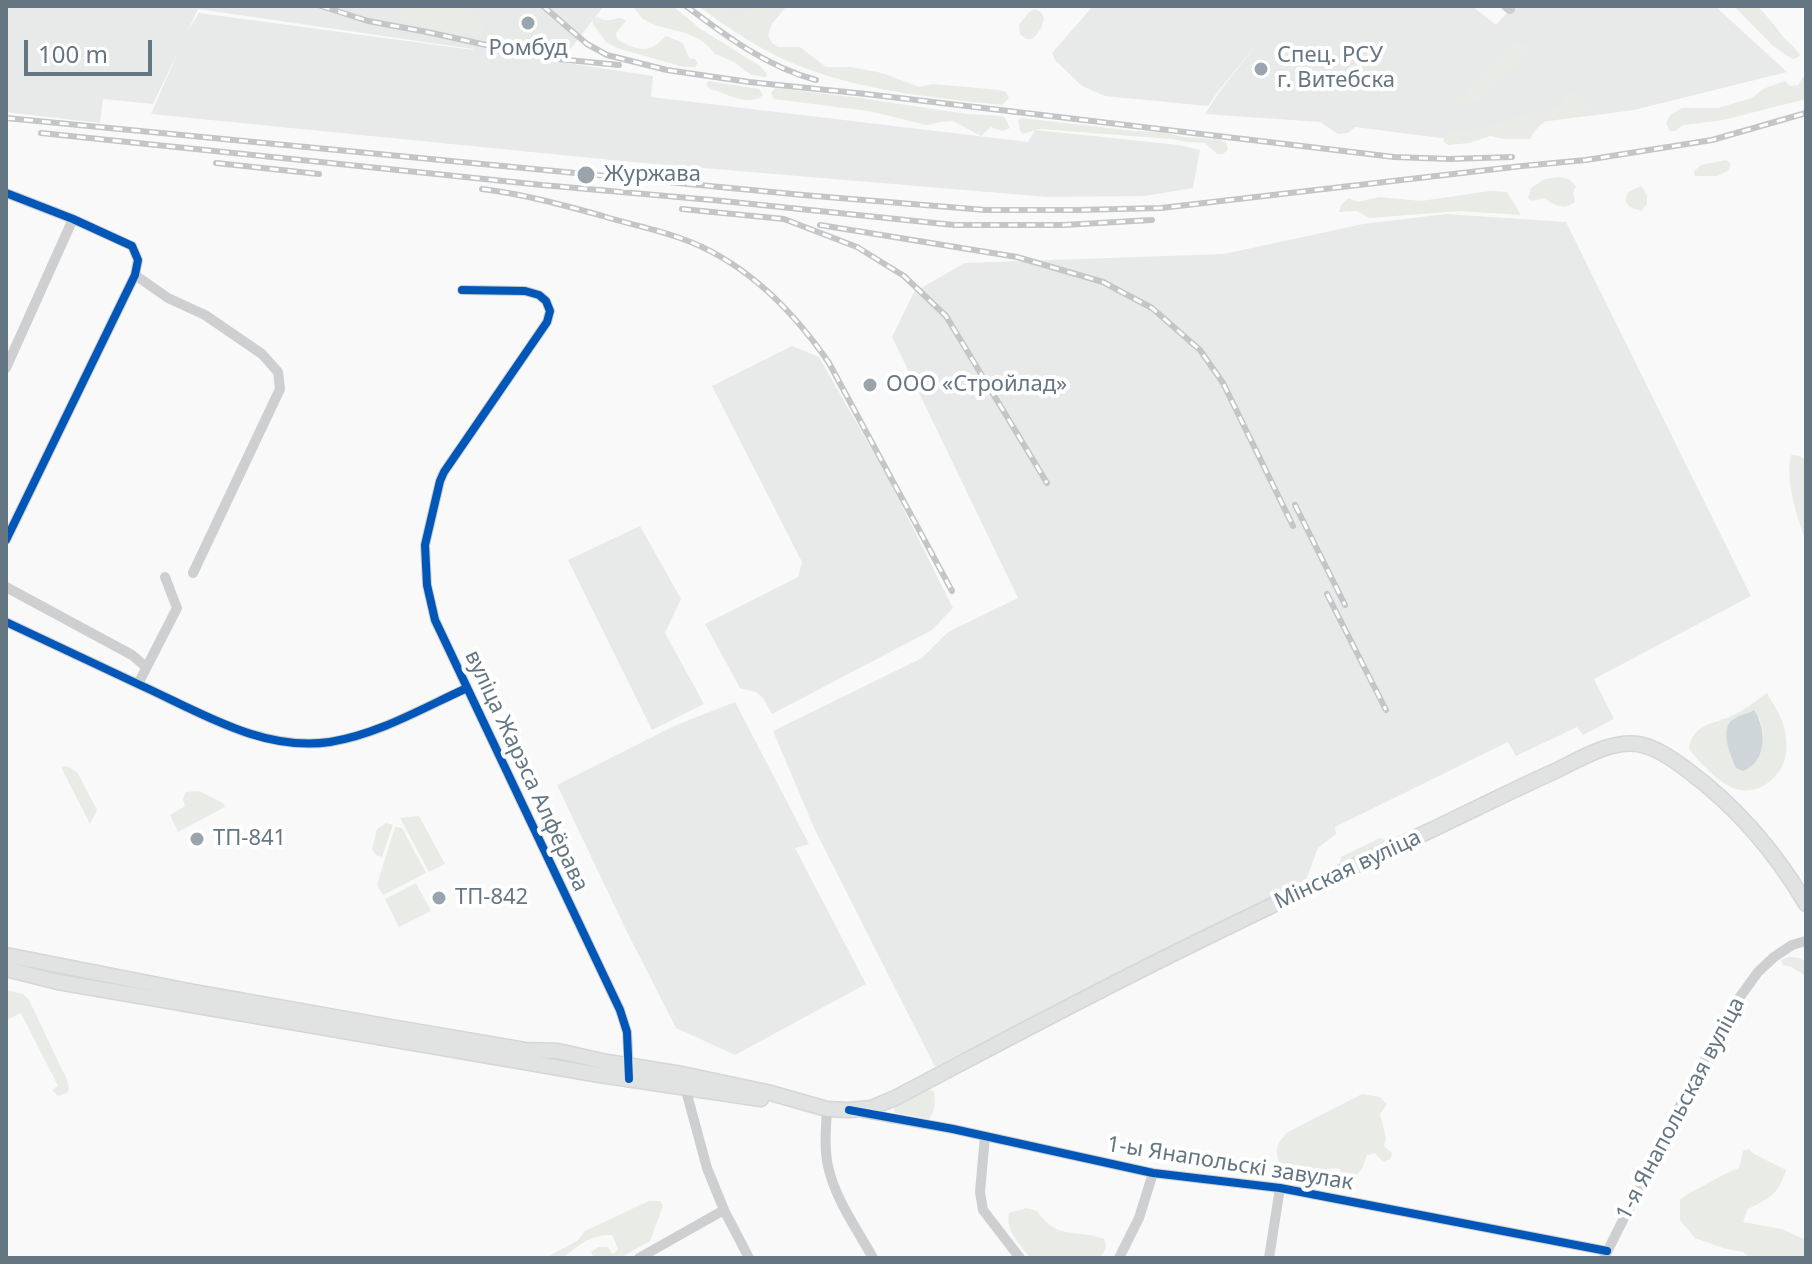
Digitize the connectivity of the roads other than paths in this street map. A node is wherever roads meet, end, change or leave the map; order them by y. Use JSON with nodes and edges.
{"nodes":[{"id":1,"x":6,"y":193,"type":"edge"},
{"id":2,"x":73,"y":219,"type":"junction"},
{"id":3,"x":135,"y":275,"type":"junction"},
{"id":4,"x":462,"y":290,"type":"dead end"},
{"id":5,"x":6,"y":368,"type":"edge"},
{"id":6,"x":6,"y":540,"type":"edge"},
{"id":7,"x":193,"y":573,"type":"dead end"},
{"id":8,"x":165,"y":577,"type":"dead end"},
{"id":9,"x":6,"y":587,"type":"edge"},
{"id":10,"x":6,"y":622,"type":"edge"},
{"id":11,"x":146,"y":667,"type":"junction"},
{"id":12,"x":138,"y":684,"type":"junction"},
{"id":13,"x":467,"y":688,"type":"junction"},
{"id":14,"x":1806,"y":904,"type":"edge"},
{"id":15,"x":1806,"y":941,"type":"edge"},
{"id":16,"x":6,"y":955,"type":"edge"},
{"id":17,"x":41,"y":962,"type":"junction"},
{"id":18,"x":6,"y":969,"type":"edge"},
{"id":19,"x":40,"y":977,"type":"junction"},
{"id":20,"x":629,"y":1072,"type":"junction"},
{"id":21,"x":684,"y":1080,"type":"junction"},
{"id":22,"x":827,"y":1109,"type":"junction"},
{"id":23,"x":849,"y":1110,"type":"junction"},
{"id":24,"x":985,"y":1136,"type":"junction"},
{"id":25,"x":1153,"y":1173,"type":"junction"},
{"id":26,"x":1280,"y":1188,"type":"junction"},
{"id":27,"x":724,"y":1210,"type":"junction"},
{"id":28,"x":1605,"y":1255,"type":"edge"},
{"id":29,"x":639,"y":1258,"type":"edge"},
{"id":30,"x":749,"y":1258,"type":"edge"},
{"id":31,"x":873,"y":1258,"type":"edge"},
{"id":32,"x":1020,"y":1258,"type":"edge"},
{"id":33,"x":1119,"y":1258,"type":"edge"},
{"id":34,"x":1269,"y":1258,"type":"edge"}],
"edges":[{"from":1,"to":2,"type":"street"},
{"from":2,"to":3,"type":"street"},
{"from":2,"to":5,"type":"street"},
{"from":3,"to":6,"type":"street"},
{"from":3,"to":7,"type":"street"},
{"from":4,"to":13,"type":"street","name":"вуліца Жарэса Алфёрава"},
{"from":8,"to":11,"type":"street"},
{"from":9,"to":11,"type":"street"},
{"from":10,"to":12,"type":"street"},
{"from":11,"to":12,"type":"street"},
{"from":12,"to":13,"type":"street"},
{"from":13,"to":20,"type":"street","name":"вуліца Жарэса Алфёрава"},
{"from":14,"to":23,"type":"main road","name":"Мінская вуліца"},
{"from":15,"to":28,"type":"street","name":"1-я Янапольская вуліца"},
{"from":16,"to":17,"type":"main road"},
{"from":17,"to":19,"type":"main road"},
{"from":17,"to":20,"type":"main road"},
{"from":18,"to":19,"type":"main road"},
{"from":19,"to":20,"type":"main road"},
{"from":20,"to":21,"type":"main road","name":"Мінская вуліца"},
{"from":21,"to":22,"type":"main road","name":"Мінская вуліца"},
{"from":21,"to":27,"type":"street"},
{"from":22,"to":23,"type":"main road","name":"Мінская вуліца"},
{"from":22,"to":31,"type":"street"},
{"from":23,"to":24,"type":"street","name":"1-ы Янапольскі завулак"},
{"from":24,"to":25,"type":"street","name":"1-ы Янапольскі завулак"},
{"from":24,"to":32,"type":"street"},
{"from":25,"to":26,"type":"street","name":"1-ы Янапольскі завулак"},
{"from":25,"to":33,"type":"street"},
{"from":26,"to":28,"type":"street","name":"1-ы Янапольскі завулак"},
{"from":26,"to":34,"type":"street"},
{"from":27,"to":29,"type":"street"},
{"from":27,"to":30,"type":"street"}]}
